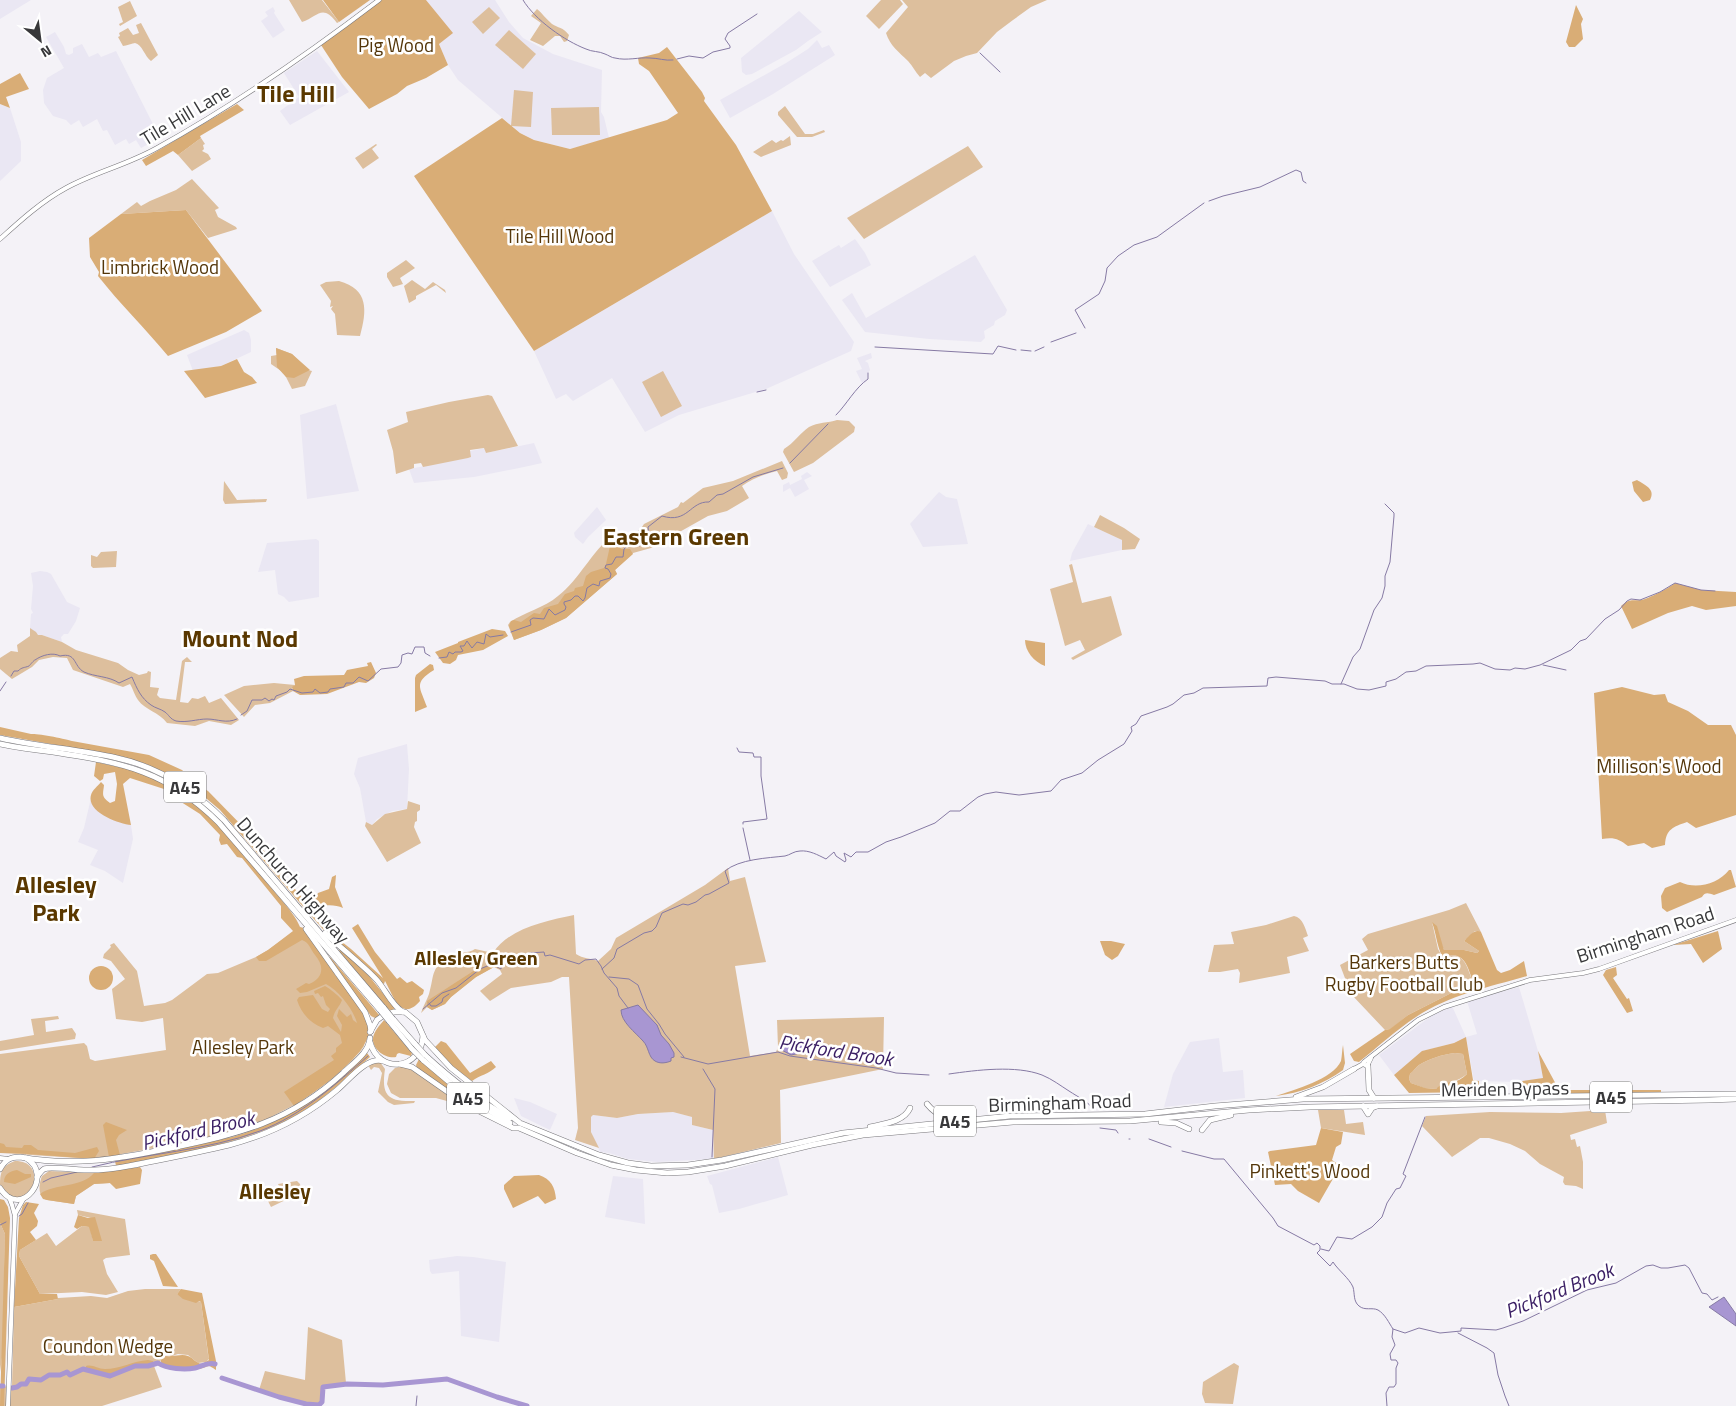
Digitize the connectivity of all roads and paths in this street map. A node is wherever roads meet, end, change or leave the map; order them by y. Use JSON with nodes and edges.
{"nodes":[{"id":1,"x":379,"y":0,"type":"edge"},
{"id":2,"x":0,"y":239,"type":"edge"},
{"id":3,"x":0,"y":738,"type":"edge"},
{"id":4,"x":0,"y":744,"type":"edge"},
{"id":5,"x":290,"y":906,"type":"junction"},
{"id":6,"x":1736,"y":920,"type":"edge"},
{"id":7,"x":316,"y":927,"type":"junction"},
{"id":8,"x":382,"y":1009,"type":"junction"},
{"id":9,"x":404,"y":1012,"type":"junction"},
{"id":10,"x":370,"y":1035,"type":"junction"},
{"id":11,"x":423,"y":1036,"type":"junction"},
{"id":12,"x":383,"y":1061,"type":"junction"},
{"id":13,"x":400,"y":1064,"type":"junction"},
{"id":14,"x":1366,"y":1064,"type":"junction"},
{"id":15,"x":1354,"y":1069,"type":"joint"},
{"id":16,"x":1736,"y":1094,"type":"edge"},
{"id":17,"x":1374,"y":1098,"type":"junction"},
{"id":18,"x":1736,"y":1098,"type":"edge"},
{"id":19,"x":1286,"y":1100,"type":"junction"},
{"id":20,"x":927,"y":1104,"type":"dead end"},
{"id":21,"x":910,"y":1108,"type":"dead end"},
{"id":22,"x":1275,"y":1108,"type":"joint"},
{"id":23,"x":1268,"y":1109,"type":"junction"},
{"id":24,"x":992,"y":1118,"type":"junction"},
{"id":25,"x":1148,"y":1120,"type":"junction"},
{"id":26,"x":520,"y":1125,"type":"junction"},
{"id":27,"x":1189,"y":1128,"type":"dead end"},
{"id":28,"x":1202,"y":1130,"type":"dead end"},
{"id":29,"x":843,"y":1133,"type":"junction"},
{"id":30,"x":23,"y":1157,"type":"junction"},
{"id":31,"x":0,"y":1158,"type":"edge"},
{"id":32,"x":9,"y":1159,"type":"junction"},
{"id":33,"x":0,"y":1168,"type":"edge"},
{"id":34,"x":37,"y":1178,"type":"junction"},
{"id":35,"x":0,"y":1188,"type":"edge"},
{"id":36,"x":5,"y":1196,"type":"edge"},
{"id":37,"x":24,"y":1198,"type":"junction"},
{"id":38,"x":15,"y":1216,"type":"junction"},
{"id":39,"x":8,"y":1406,"type":"edge"}],
"edges":[{"from":1,"to":2,"type":"main road","name":"Tile Hill Lane"},
{"from":3,"to":7,"type":"highway","name":"Dunchurch Highway","number":"A45"},
{"from":4,"to":5,"type":"highway","name":"Dunchurch Highway","number":"A45"},
{"from":5,"to":8,"type":"highway","name":"Dunchurch Highway","number":"A45"},
{"from":5,"to":10,"type":"highway"},
{"from":6,"to":14,"type":"main road","name":"Birmingham Road"},
{"from":7,"to":8,"type":"highway","name":"Dunchurch Highway","number":"A45"},
{"from":7,"to":9,"type":"highway"},
{"from":8,"to":26,"type":"highway","name":"Dunchurch Highway","number":"A45","bridge":true},
{"from":9,"to":10,"type":"highway"},
{"from":9,"to":11,"type":"highway"},
{"from":10,"to":12,"type":"highway"},
{"from":10,"to":30,"type":"highway"},
{"from":11,"to":13,"type":"highway"},
{"from":11,"to":26,"type":"highway"},
{"from":12,"to":13,"type":"highway"},
{"from":12,"to":34,"type":"highway"},
{"from":13,"to":26,"type":"highway"},
{"from":14,"to":15,"type":"main road","name":"Birmingham Road"},
{"from":14,"to":17,"type":"highway"},
{"from":15,"to":19,"type":"highway","number":"A45"},
{"from":16,"to":17,"type":"highway","name":"Meriden Bypass","number":"A45"},
{"from":17,"to":19,"type":"highway","name":"Meriden Bypass","number":"A45"},
{"from":18,"to":22,"type":"highway","name":"Meriden Bypass","number":"A45"},
{"from":19,"to":24,"type":"highway","name":"Birmingham Road","number":"A45"},
{"from":20,"to":24,"type":"highway"},
{"from":21,"to":29,"type":"highway"},
{"from":22,"to":23,"type":"highway","name":"Birmingham Road","number":"A45"},
{"from":23,"to":25,"type":"highway","name":"Birmingham Road","number":"A45"},
{"from":23,"to":28,"type":"highway"},
{"from":24,"to":29,"type":"highway","name":"Birmingham Road","number":"A45"},
{"from":25,"to":26,"type":"highway","name":"Birmingham Road","number":"A45"},
{"from":25,"to":27,"type":"highway"},
{"from":26,"to":29,"type":"highway","name":"Birmingham Road","number":"A45"},
{"from":30,"to":32,"type":"highway"},
{"from":30,"to":34,"type":"highway"},
{"from":31,"to":32,"type":"main road"},
{"from":32,"to":33,"type":"highway"},
{"from":34,"to":37,"type":"highway"},
{"from":35,"to":36,"type":"highway"},
{"from":36,"to":37,"type":"highway"},
{"from":36,"to":38,"type":"main road"},
{"from":37,"to":38,"type":"main road"},
{"from":38,"to":39,"type":"main road"}]}
